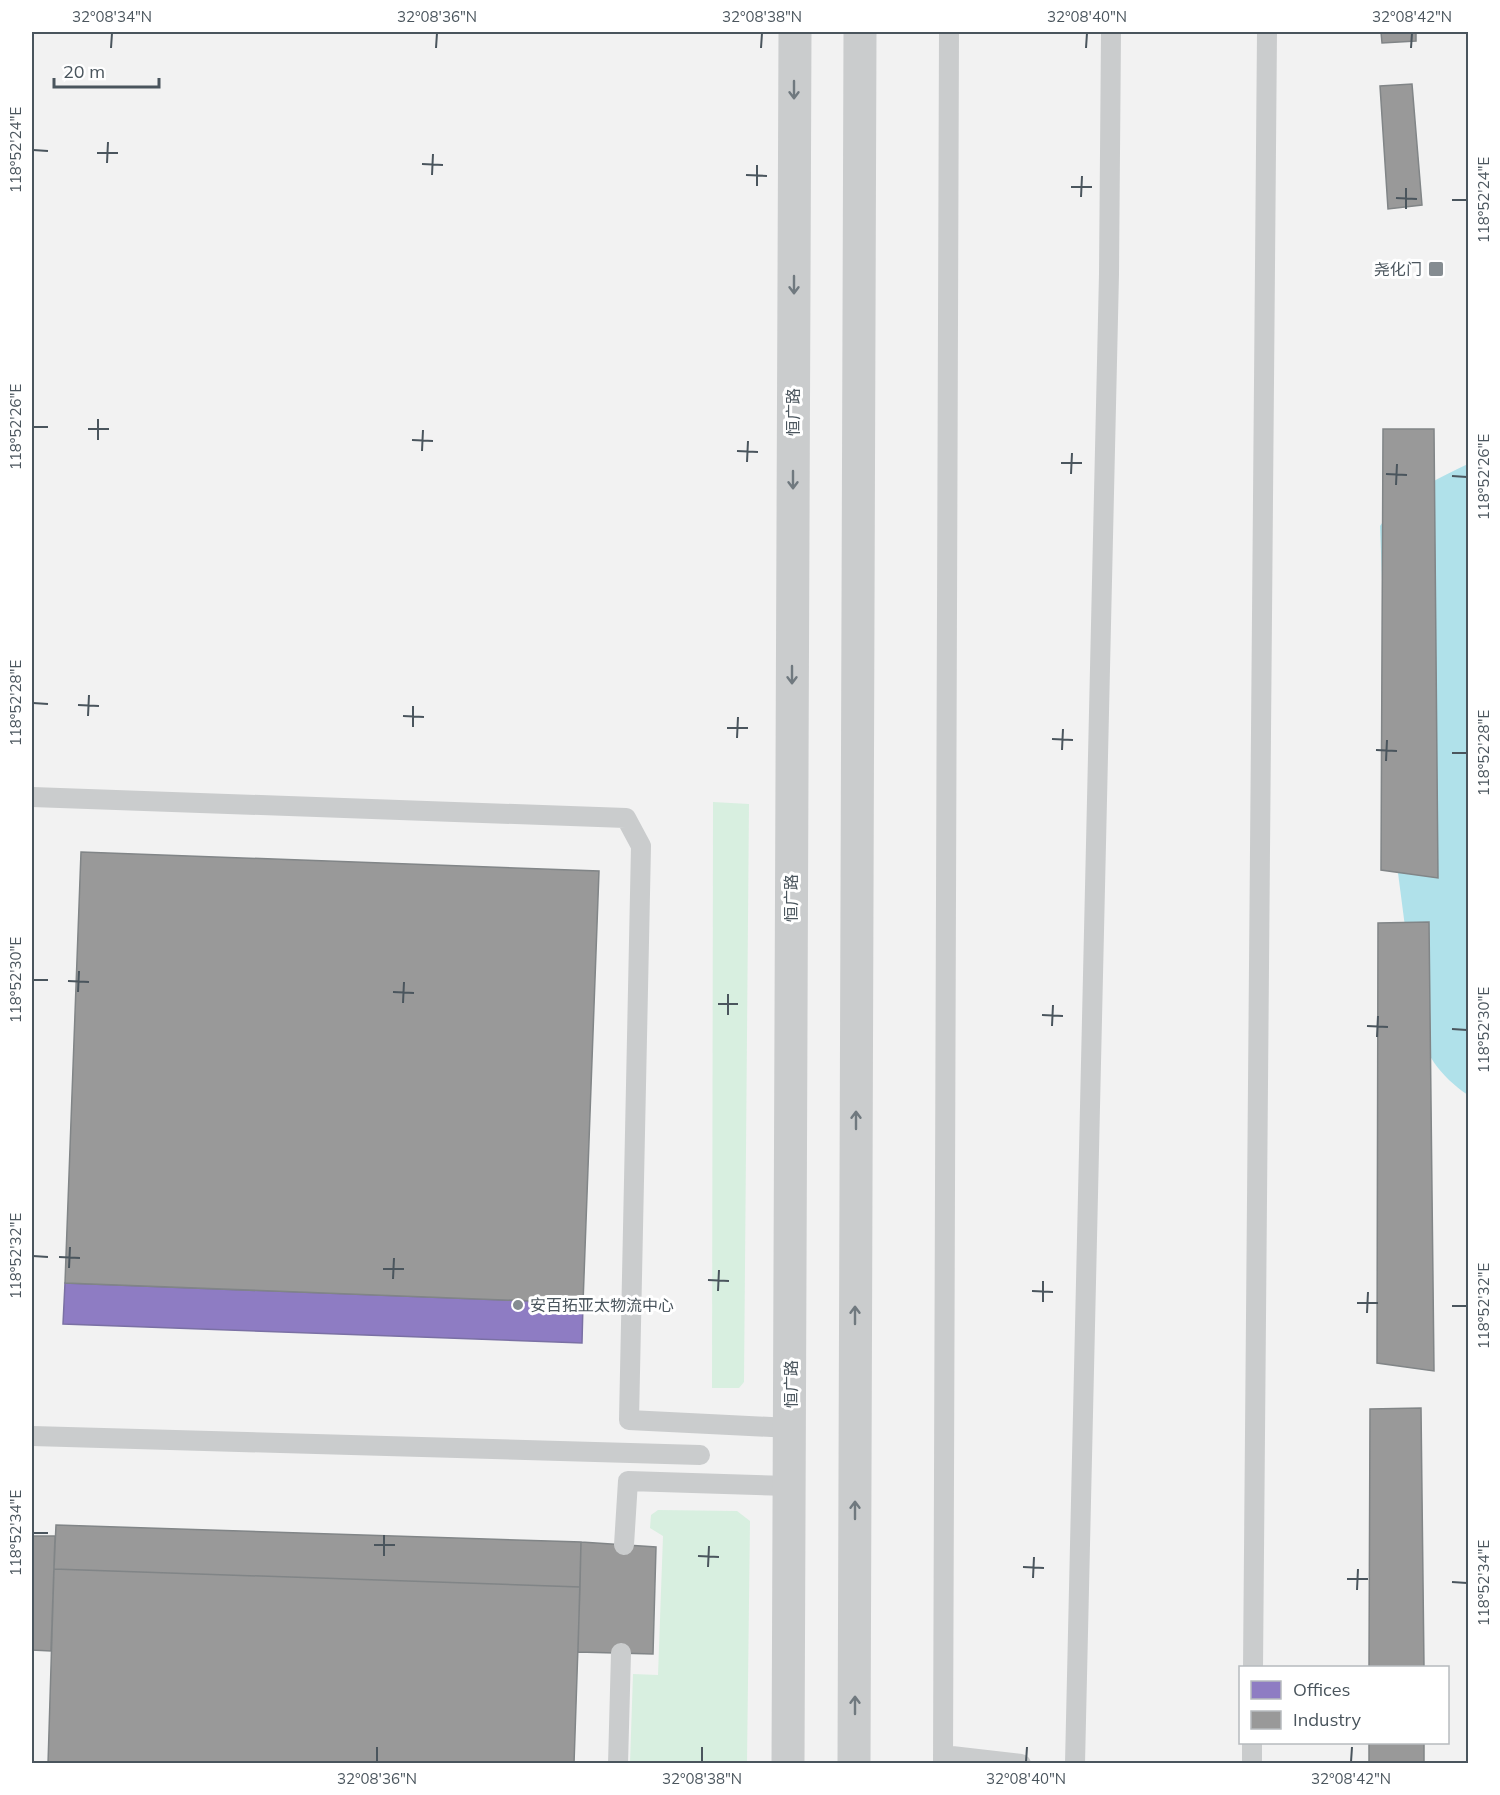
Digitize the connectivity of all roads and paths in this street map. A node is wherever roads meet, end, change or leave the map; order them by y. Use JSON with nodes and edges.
{"nodes":[{"id":1,"x":795,"y":32,"type":"edge"},
{"id":2,"x":860,"y":32,"type":"edge"},
{"id":3,"x":949,"y":32,"type":"edge"},
{"id":4,"x":1111,"y":32,"type":"edge"},
{"id":5,"x":1267,"y":32,"type":"edge"},
{"id":6,"x":32,"y":797,"type":"edge"},
{"id":7,"x":790,"y":1428,"type":"junction"},
{"id":8,"x":32,"y":1436,"type":"edge"},
{"id":9,"x":700,"y":1455,"type":"dead end"},
{"id":10,"x":789,"y":1486,"type":"junction"},
{"id":11,"x":624,"y":1545,"type":"dead end"},
{"id":12,"x":621,"y":1653,"type":"dead end"},
{"id":13,"x":1253,"y":1666,"type":"edge"},
{"id":14,"x":1252,"y":1744,"type":"edge"},
{"id":15,"x":943,"y":1759,"type":"edge"},
{"id":16,"x":618,"y":1764,"type":"edge"},
{"id":17,"x":788,"y":1764,"type":"edge"},
{"id":18,"x":854,"y":1764,"type":"edge"},
{"id":19,"x":1021,"y":1764,"type":"edge"},
{"id":20,"x":1075,"y":1764,"type":"edge"},
{"id":21,"x":1252,"y":1764,"type":"edge"}],
"edges":[{"from":1,"to":7,"type":"street","name":"恒广路","one_way":true},
{"from":18,"to":2,"type":"street","one_way":true},
{"from":3,"to":15,"type":"lane"},
{"from":4,"to":20,"type":"lane"},
{"from":5,"to":13,"type":"lane"},
{"from":6,"to":7,"type":"lane"},
{"from":7,"to":10,"type":"street","name":"恒广路"},
{"from":8,"to":9,"type":"lane"},
{"from":10,"to":11,"type":"lane"},
{"from":10,"to":17,"type":"street","name":"恒广路"},
{"from":12,"to":16,"type":"lane"},
{"from":14,"to":21,"type":"lane"},
{"from":15,"to":19,"type":"lane"}]}
